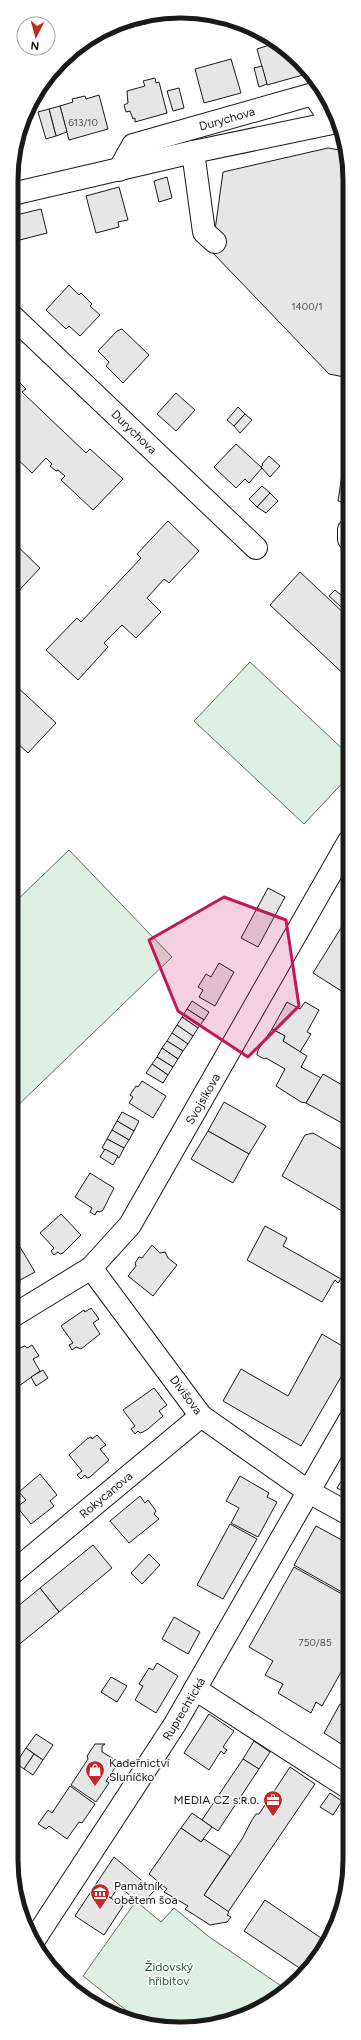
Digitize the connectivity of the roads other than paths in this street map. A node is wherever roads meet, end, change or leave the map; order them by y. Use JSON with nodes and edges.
{"nodes":[{"id":1,"x":330,"y":117,"type":"edge"},
{"id":2,"x":333,"y":123,"type":"edge"},
{"id":3,"x":193,"y":152,"type":"junction"},
{"id":4,"x":119,"y":170,"type":"junction"},
{"id":5,"x":18,"y":193,"type":"edge"},
{"id":6,"x":215,"y":242,"type":"dead end"},
{"id":7,"x":18,"y":322,"type":"edge"},
{"id":8,"x":256,"y":548,"type":"dead end"},
{"id":9,"x":343,"y":852,"type":"edge"},
{"id":10,"x":91,"y":1268,"type":"junction"},
{"id":11,"x":18,"y":1313,"type":"edge"},
{"id":12,"x":201,"y":1416,"type":"junction"},
{"id":13,"x":343,"y":1432,"type":"edge"},
{"id":14,"x":309,"y":1492,"type":"junction"},
{"id":15,"x":343,"y":1511,"type":"edge"},
{"id":16,"x":18,"y":1568,"type":"edge"},
{"id":17,"x":196,"y":1689,"type":"junction"},
{"id":18,"x":343,"y":1784,"type":"edge"},
{"id":19,"x":37,"y":1935,"type":"edge"}],
"edges":[{"from":1,"to":4,"type":"street","name":"Durychova"},
{"from":2,"to":3,"type":"street","name":"Durychova"},
{"from":3,"to":4,"type":"street","name":"Durychova"},
{"from":3,"to":6,"type":"street"},
{"from":4,"to":5,"type":"street","name":"Durychova"},
{"from":7,"to":8,"type":"street","name":"Durychova"},
{"from":9,"to":10,"type":"street","name":"Svojsíkova"},
{"from":10,"to":11,"type":"street","name":"Svojsíkova"},
{"from":10,"to":12,"type":"street","name":"Divišova"},
{"from":12,"to":14,"type":"street","name":"Divišova"},
{"from":12,"to":16,"type":"street","name":"Rokycanova"},
{"from":13,"to":14,"type":"street","name":"Ruprechtická"},
{"from":14,"to":15,"type":"street"},
{"from":14,"to":17,"type":"street","name":"Ruprechtická"},
{"from":17,"to":18,"type":"street"},
{"from":17,"to":19,"type":"street","name":"Ruprechtická"}]}
